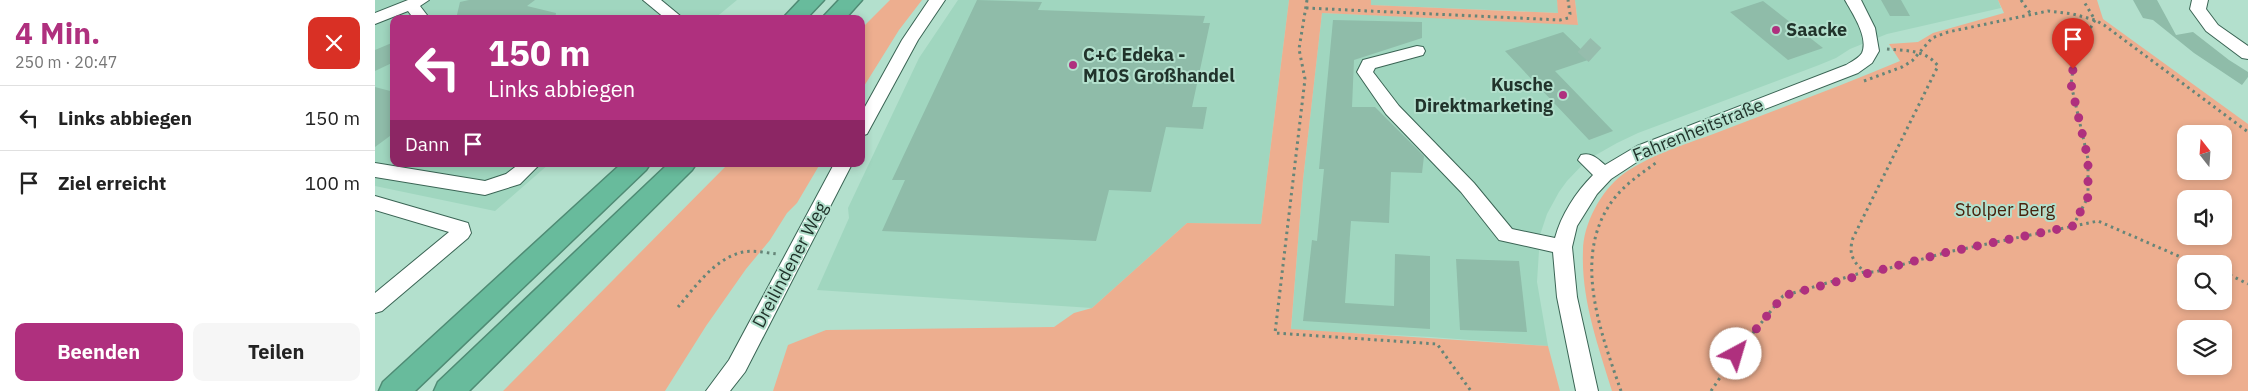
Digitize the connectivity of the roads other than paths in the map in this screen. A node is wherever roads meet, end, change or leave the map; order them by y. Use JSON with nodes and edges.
{"nodes":[{"id":1,"x":651,"y":0,"type":"edge"},
{"id":2,"x":813,"y":0,"type":"edge"},
{"id":3,"x":851,"y":0,"type":"edge"},
{"id":4,"x":937,"y":0,"type":"edge"},
{"id":5,"x":1853,"y":0,"type":"edge"},
{"id":6,"x":2200,"y":0,"type":"edge"},
{"id":7,"x":416,"y":2,"type":"edge"},
{"id":8,"x":421,"y":15,"type":"edge"},
{"id":9,"x":671,"y":15,"type":"edge"},
{"id":10,"x":797,"y":15,"type":"edge"},
{"id":11,"x":836,"y":15,"type":"edge"},
{"id":12,"x":376,"y":16,"type":"edge"},
{"id":13,"x":1417,"y":51,"type":"dead end"},
{"id":14,"x":2248,"y":54,"type":"edge"},
{"id":15,"x":865,"y":123,"type":"edge"},
{"id":16,"x":1587,"y":160,"type":"dead end"},
{"id":17,"x":527,"y":167,"type":"edge"},
{"id":18,"x":634,"y":167,"type":"edge"},
{"id":19,"x":680,"y":167,"type":"edge"},
{"id":20,"x":841,"y":167,"type":"edge"},
{"id":21,"x":375,"y":170,"type":"edge"},
{"id":22,"x":1604,"y":174,"type":"junction"},
{"id":23,"x":375,"y":203,"type":"edge"},
{"id":24,"x":1561,"y":247,"type":"junction"},
{"id":25,"x":794,"y":255,"type":"joint"},
{"id":26,"x":375,"y":305,"type":"edge"},
{"id":27,"x":737,"y":366,"type":"junction"},
{"id":28,"x":394,"y":391,"type":"edge"},
{"id":29,"x":449,"y":391,"type":"edge"},
{"id":30,"x":717,"y":391,"type":"edge"},
{"id":31,"x":730,"y":391,"type":"edge"},
{"id":32,"x":1587,"y":391,"type":"edge"}],
"edges":[{"from":1,"to":9,"type":"street"},
{"from":2,"to":10,"type":"highway"},
{"from":3,"to":11,"type":"highway"},
{"from":4,"to":15,"type":"street"},
{"from":5,"to":22,"type":"street","name":"Fahrenheitstraße"},
{"from":6,"to":14,"type":"street"},
{"from":7,"to":8,"type":"street"},
{"from":7,"to":12,"type":"street"},
{"from":13,"to":24,"type":"street"},
{"from":16,"to":22,"type":"street"},
{"from":17,"to":21,"type":"street"},
{"from":18,"to":28,"type":"highway"},
{"from":19,"to":29,"type":"highway"},
{"from":20,"to":25,"type":"street","name":"Dreilindener Weg"},
{"from":22,"to":24,"type":"street","name":"Fahrenheitstraße"},
{"from":23,"to":26,"type":"street"},
{"from":24,"to":32,"type":"street","name":"Fahrenheitstraße"},
{"from":25,"to":27,"type":"street","name":"Dreilindener Weg"},
{"from":27,"to":30,"type":"street","name":"Dreilindener Weg"},
{"from":27,"to":31,"type":"street","name":"Dreilindener Weg"}]}
